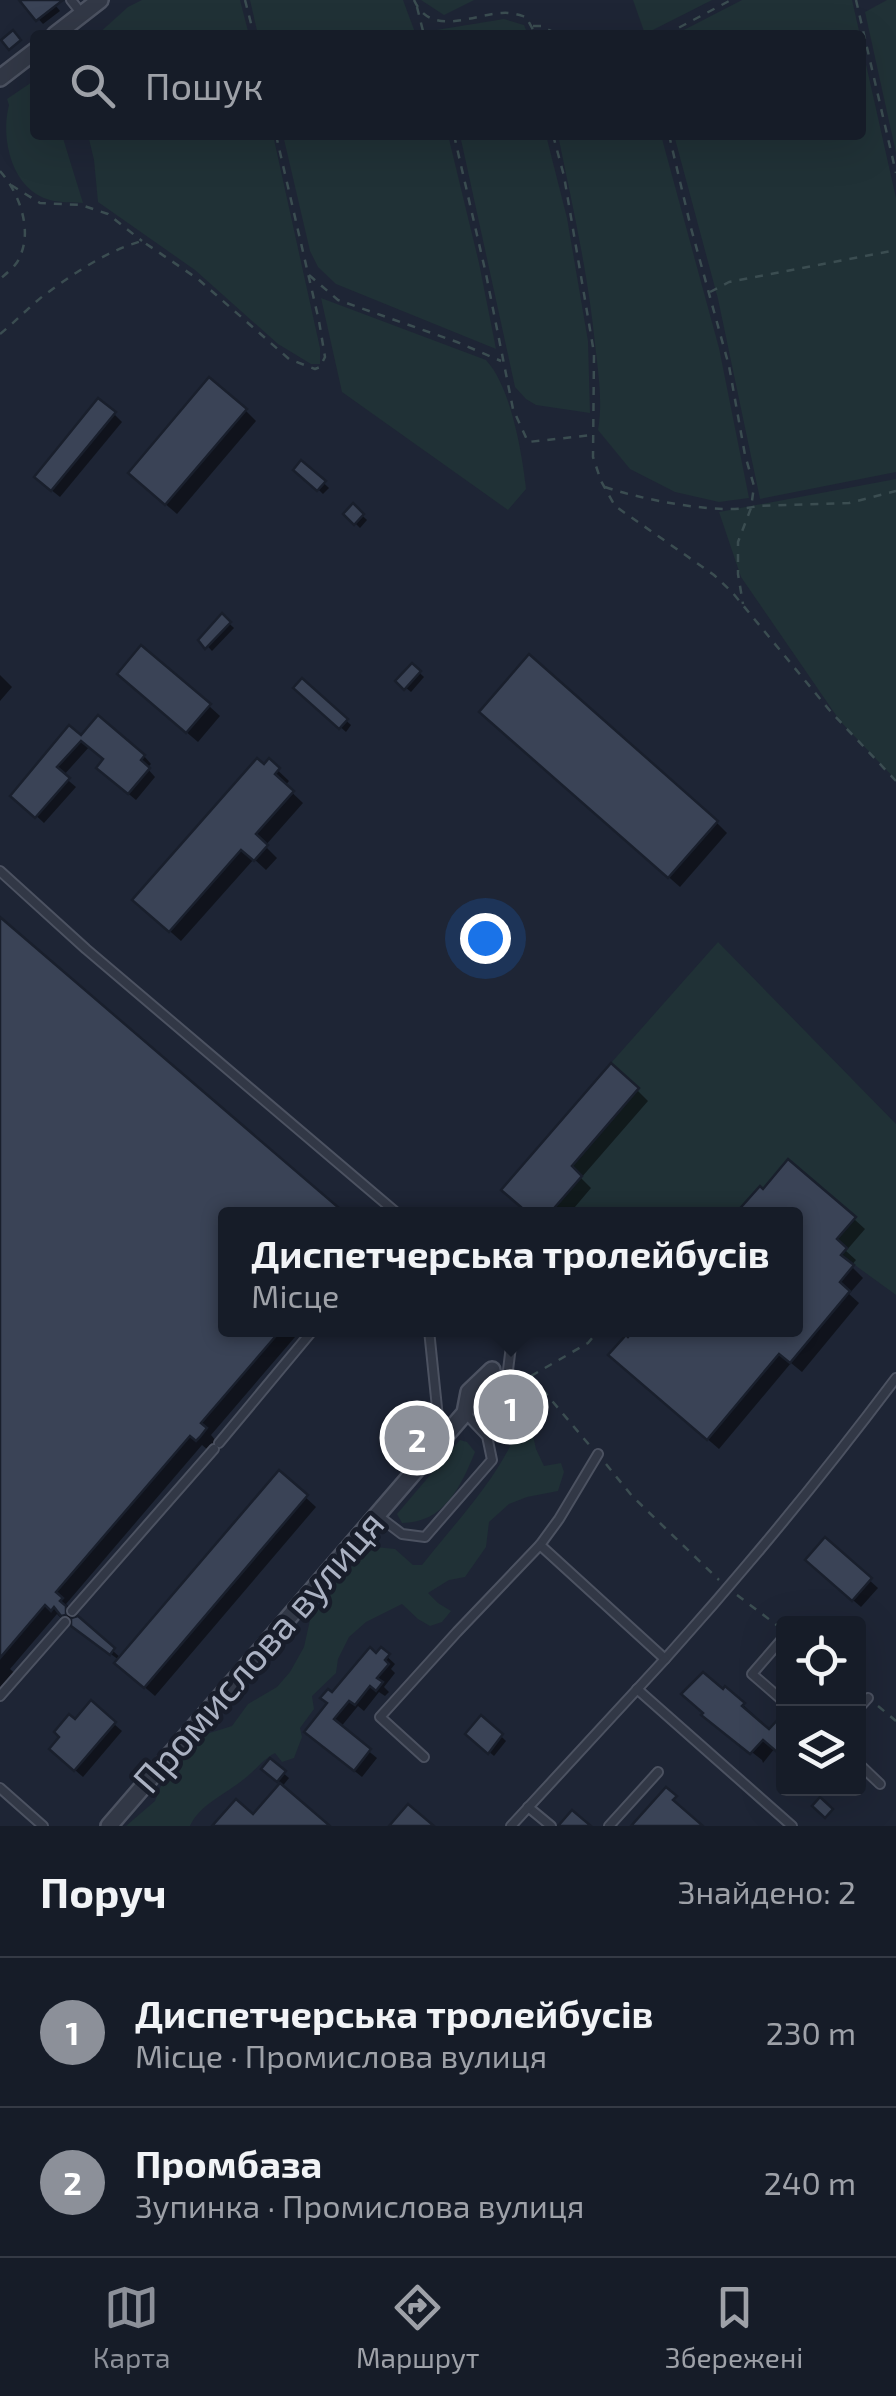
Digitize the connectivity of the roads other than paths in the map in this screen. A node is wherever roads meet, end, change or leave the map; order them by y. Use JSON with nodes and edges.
{"nodes":[{"id":1,"x":71,"y":0,"type":"edge"},
{"id":2,"x":100,"y":0,"type":"edge"},
{"id":3,"x":82,"y":14,"type":"junction"},
{"id":4,"x":61,"y":30,"type":"edge"},
{"id":5,"x":30,"y":55,"type":"edge"},
{"id":6,"x":0,"y":78,"type":"edge"},
{"id":7,"x":0,"y":871,"type":"edge"},
{"id":8,"x":390,"y":1207,"type":"edge"},
{"id":9,"x":307,"y":1337,"type":"edge"},
{"id":10,"x":430,"y":1337,"type":"edge"},
{"id":11,"x":511,"y":1337,"type":"edge"},
{"id":12,"x":500,"y":1370,"type":"joint"},
{"id":13,"x":896,"y":1378,"type":"edge"},
{"id":14,"x":465,"y":1413,"type":"junction"},
{"id":15,"x":441,"y":1442,"type":"junction"},
{"id":16,"x":598,"y":1454,"type":"road end"},
{"id":17,"x":377,"y":1516,"type":"junction"},
{"id":18,"x":540,"y":1546,"type":"junction"},
{"id":19,"x":72,"y":1611,"type":"dead end"},
{"id":20,"x":65,"y":1622,"type":"dead end"},
{"id":21,"x":776,"y":1647,"type":"edge"},
{"id":22,"x":665,"y":1659,"type":"junction"},
{"id":23,"x":637,"y":1689,"type":"junction"},
{"id":24,"x":776,"y":1695,"type":"edge"},
{"id":25,"x":0,"y":1696,"type":"edge"},
{"id":26,"x":868,"y":1698,"type":"dead end"},
{"id":27,"x":861,"y":1706,"type":"edge"},
{"id":28,"x":424,"y":1757,"type":"dead end"},
{"id":29,"x":866,"y":1771,"type":"edge"},
{"id":30,"x":658,"y":1772,"type":"dead end"},
{"id":31,"x":880,"y":1784,"type":"dead end"},
{"id":32,"x":0,"y":1788,"type":"edge"},
{"id":33,"x":528,"y":1806,"type":"junction"},
{"id":34,"x":43,"y":1826,"type":"edge"},
{"id":35,"x":109,"y":1826,"type":"edge"},
{"id":36,"x":510,"y":1826,"type":"edge"},
{"id":37,"x":551,"y":1826,"type":"edge"},
{"id":38,"x":608,"y":1826,"type":"edge"},
{"id":39,"x":792,"y":1826,"type":"edge"}],
"edges":[{"from":1,"to":3,"type":"lane"},
{"from":2,"to":3,"type":"street"},
{"from":3,"to":4,"type":"street"},
{"from":5,"to":6,"type":"street"},
{"from":7,"to":8,"type":"lane"},
{"from":9,"to":19,"type":"lane"},
{"from":10,"to":15,"type":"lane"},
{"from":11,"to":12,"type":"lane"},
{"from":12,"to":14,"type":"street","name":"Промислова вулиця"},
{"from":13,"to":22,"type":"lane"},
{"from":14,"to":15,"type":"street","name":"Промислова вулиця"},
{"from":14,"to":17,"type":"lane"},
{"from":15,"to":17,"type":"street","name":"Промислова вулиця"},
{"from":16,"to":18,"type":"lane"},
{"from":17,"to":35,"type":"street","name":"Промислова вулиця"},
{"from":18,"to":22,"type":"lane"},
{"from":18,"to":28,"type":"lane"},
{"from":20,"to":25,"type":"lane"},
{"from":21,"to":24,"type":"lane"},
{"from":22,"to":23,"type":"lane"},
{"from":23,"to":33,"type":"lane"},
{"from":23,"to":39,"type":"lane"},
{"from":26,"to":27,"type":"lane"},
{"from":29,"to":31,"type":"lane"},
{"from":30,"to":38,"type":"lane"},
{"from":32,"to":34,"type":"lane"},
{"from":33,"to":36,"type":"lane"},
{"from":33,"to":37,"type":"lane"}]}
